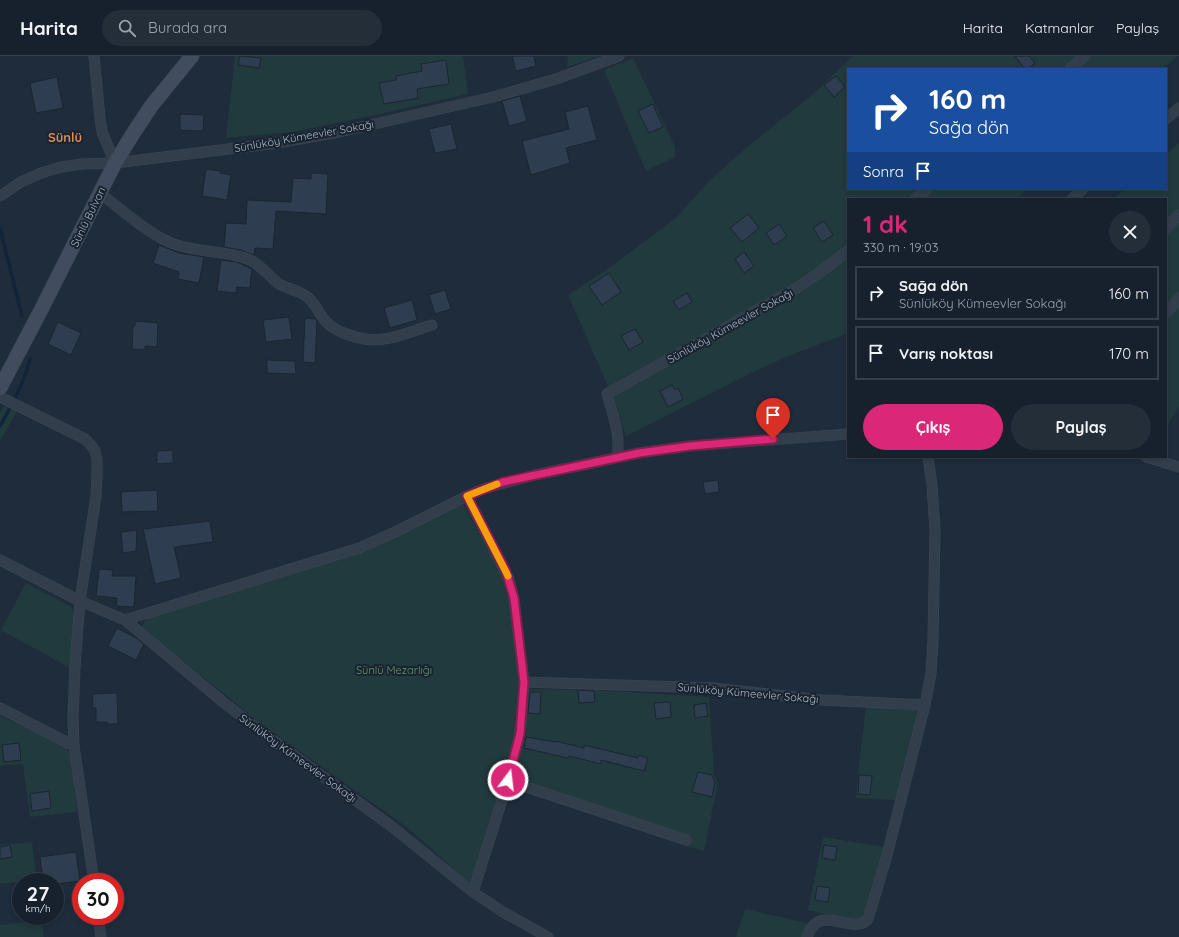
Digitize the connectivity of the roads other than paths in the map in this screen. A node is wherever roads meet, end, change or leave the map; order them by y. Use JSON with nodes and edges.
{"nodes":[{"id":1,"x":94,"y":56,"type":"edge"},
{"id":2,"x":192,"y":56,"type":"edge"},
{"id":3,"x":619,"y":56,"type":"edge"},
{"id":4,"x":1085,"y":56,"type":"edge"},
{"id":5,"x":1071,"y":68,"type":"edge"},
{"id":6,"x":1179,"y":108,"type":"edge"},
{"id":7,"x":1167,"y":118,"type":"edge"},
{"id":8,"x":115,"y":163,"type":"junction"},
{"id":9,"x":926,"y":190,"type":"edge"},
{"id":10,"x":1082,"y":190,"type":"edge"},
{"id":11,"x":100,"y":193,"type":"junction"},
{"id":12,"x":0,"y":196,"type":"edge"},
{"id":13,"x":916,"y":198,"type":"edge"},
{"id":14,"x":1073,"y":198,"type":"edge"},
{"id":15,"x":1179,"y":215,"type":"edge"},
{"id":16,"x":1167,"y":227,"type":"edge"},
{"id":17,"x":847,"y":252,"type":"edge"},
{"id":18,"x":1179,"y":298,"type":"edge"},
{"id":19,"x":1167,"y":312,"type":"edge"},
{"id":20,"x":432,"y":325,"type":"dead end"},
{"id":21,"x":0,"y":388,"type":"edge"},
{"id":22,"x":0,"y":397,"type":"edge"},
{"id":23,"x":847,"y":434,"type":"edge"},
{"id":24,"x":617,"y":457,"type":"junction"},
{"id":25,"x":928,"y":458,"type":"edge"},
{"id":26,"x":1149,"y":458,"type":"edge"},
{"id":27,"x":1179,"y":467,"type":"edge"},
{"id":28,"x":467,"y":496,"type":"junction"},
{"id":29,"x":0,"y":560,"type":"edge"},
{"id":30,"x":80,"y":601,"type":"junction"},
{"id":31,"x":125,"y":620,"type":"junction"},
{"id":32,"x":524,"y":682,"type":"junction"},
{"id":33,"x":925,"y":705,"type":"junction"},
{"id":34,"x":0,"y":708,"type":"edge"},
{"id":35,"x":74,"y":746,"type":"junction"},
{"id":36,"x":508,"y":780,"type":"junction"},
{"id":37,"x":686,"y":840,"type":"dead end"},
{"id":38,"x":93,"y":873,"type":"edge"},
{"id":39,"x":473,"y":892,"type":"junction"},
{"id":40,"x":99,"y":925,"type":"edge"},
{"id":41,"x":101,"y":937,"type":"edge"},
{"id":42,"x":548,"y":937,"type":"edge"},
{"id":43,"x":807,"y":937,"type":"edge"}],
"edges":[{"from":1,"to":8,"type":"street"},
{"from":2,"to":8,"type":"main road","name":"Sünlü Bulvarı"},
{"from":3,"to":8,"type":"street","name":"Sünlüköy Kümeevler Sokağı"},
{"from":4,"to":5,"type":"street"},
{"from":6,"to":7,"type":"street"},
{"from":8,"to":11,"type":"main road","name":"Sünlü Bulvarı"},
{"from":8,"to":12,"type":"street","name":"Sünlüköy Kümeevler Sokağı"},
{"from":9,"to":13,"type":"street"},
{"from":10,"to":14,"type":"street"},
{"from":11,"to":20,"type":"street"},
{"from":11,"to":21,"type":"main road","name":"Sünlü Bulvarı"},
{"from":15,"to":16,"type":"street"},
{"from":17,"to":24,"type":"street","name":"Sünlüköy Kümeevler Sokağı"},
{"from":18,"to":19,"type":"street"},
{"from":22,"to":30,"type":"street"},
{"from":23,"to":24,"type":"street"},
{"from":24,"to":28,"type":"street"},
{"from":25,"to":33,"type":"street"},
{"from":26,"to":27,"type":"street"},
{"from":28,"to":31,"type":"street"},
{"from":28,"to":32,"type":"street"},
{"from":29,"to":30,"type":"street","name":"Sünlüköy Kümeevler Sokağı"},
{"from":30,"to":31,"type":"street","name":"Sünlüköy Kümeevler Sokağı"},
{"from":30,"to":35,"type":"street"},
{"from":31,"to":39,"type":"street","name":"Sünlüköy Kümeevler Sokağı"},
{"from":32,"to":33,"type":"street","name":"Sünlüköy Kümeevler Sokağı"},
{"from":32,"to":36,"type":"street"},
{"from":33,"to":43,"type":"street"},
{"from":34,"to":35,"type":"street"},
{"from":35,"to":38,"type":"street"},
{"from":36,"to":37,"type":"street"},
{"from":36,"to":39,"type":"street"},
{"from":39,"to":42,"type":"street","name":"Sünlüköy Kümeevler Sokağı"},
{"from":40,"to":41,"type":"street"}]}
